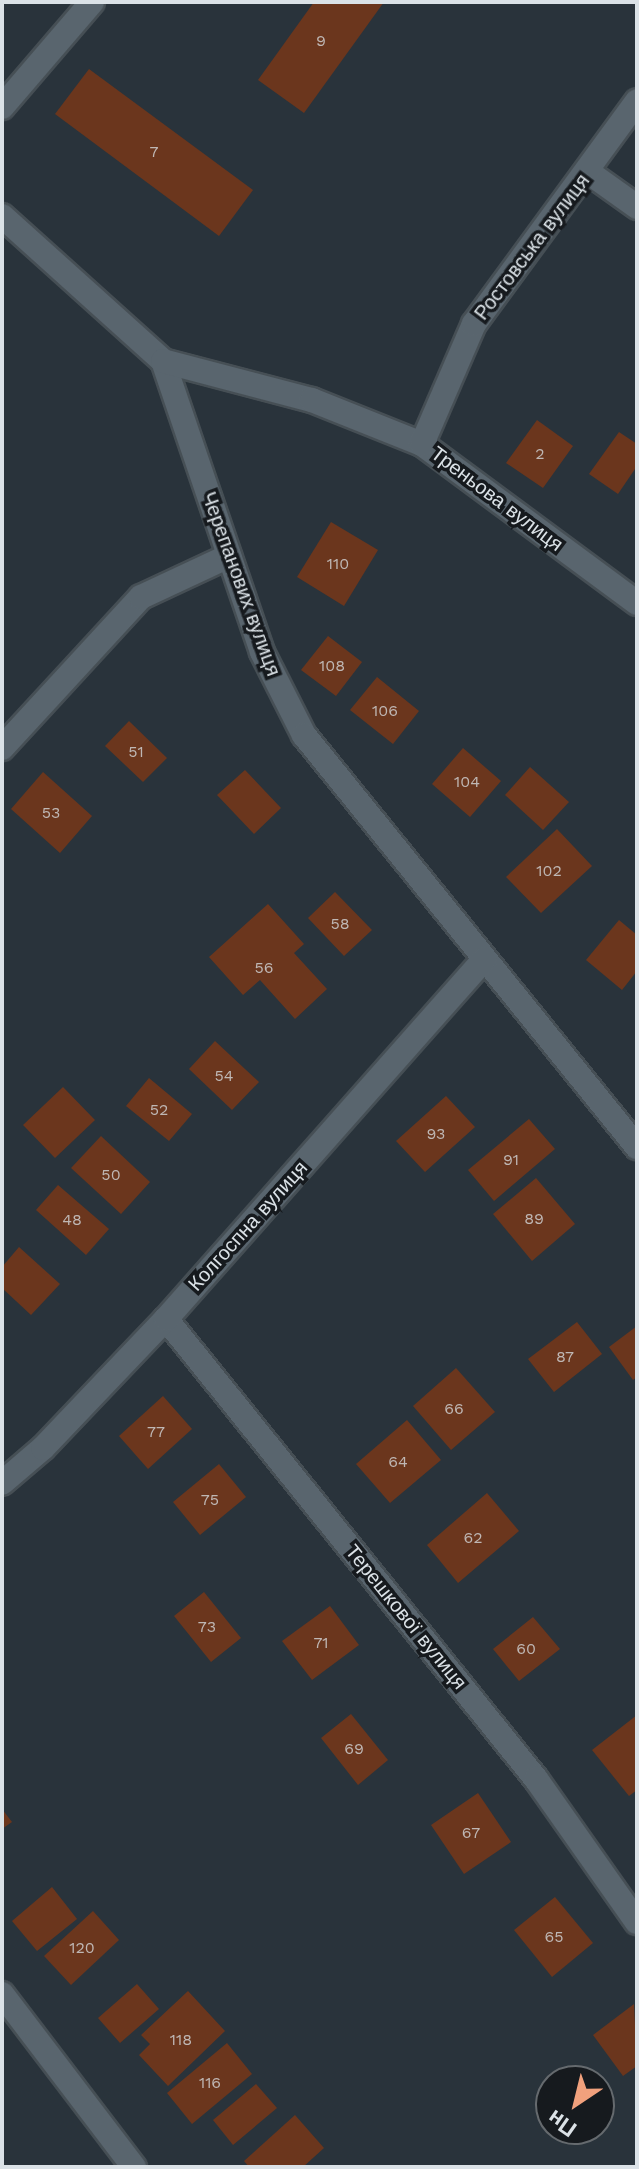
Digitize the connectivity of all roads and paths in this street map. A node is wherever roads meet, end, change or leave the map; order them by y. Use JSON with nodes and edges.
{"nodes":[{"id":1,"x":92,"y":2,"type":"edge"},
{"id":2,"x":637,"y":101,"type":"edge"},
{"id":3,"x":2,"y":107,"type":"edge"},
{"id":4,"x":588,"y":172,"type":"junction"},
{"id":5,"x":637,"y":207,"type":"edge"},
{"id":6,"x":2,"y":216,"type":"edge"},
{"id":7,"x":163,"y":361,"type":"junction"},
{"id":8,"x":422,"y":444,"type":"junction"},
{"id":9,"x":229,"y":556,"type":"junction"},
{"id":10,"x":637,"y":603,"type":"edge"},
{"id":11,"x":2,"y":748,"type":"edge"},
{"id":12,"x":484,"y":960,"type":"junction"},
{"id":13,"x":637,"y":1147,"type":"edge"},
{"id":14,"x":166,"y":1319,"type":"junction"},
{"id":15,"x":2,"y":1483,"type":"edge"},
{"id":16,"x":637,"y":1922,"type":"edge"},
{"id":17,"x":2,"y":1994,"type":"edge"},
{"id":18,"x":134,"y":2167,"type":"edge"}],
"edges":[{"from":1,"to":3,"type":"street"},
{"from":2,"to":4,"type":"street","name":"Ростовська вулиця"},
{"from":4,"to":5,"type":"street"},
{"from":4,"to":8,"type":"street","name":"Ростовська вулиця"},
{"from":6,"to":7,"type":"street","name":"Черепанових вулиця"},
{"from":7,"to":8,"type":"street","name":"Треньова вулиця"},
{"from":7,"to":9,"type":"street","name":"Черепанових вулиця"},
{"from":8,"to":10,"type":"street","name":"Треньова вулиця"},
{"from":9,"to":11,"type":"street"},
{"from":9,"to":12,"type":"street","name":"Черепанових вулиця"},
{"from":12,"to":13,"type":"street","name":"Черепанових вулиця"},
{"from":12,"to":14,"type":"street","name":"Колгоспна вулиця"},
{"from":14,"to":15,"type":"street","name":"Колгоспна вулиця"},
{"from":14,"to":16,"type":"street","name":"Терешкової вулиця"},
{"from":17,"to":18,"type":"street"}]}
